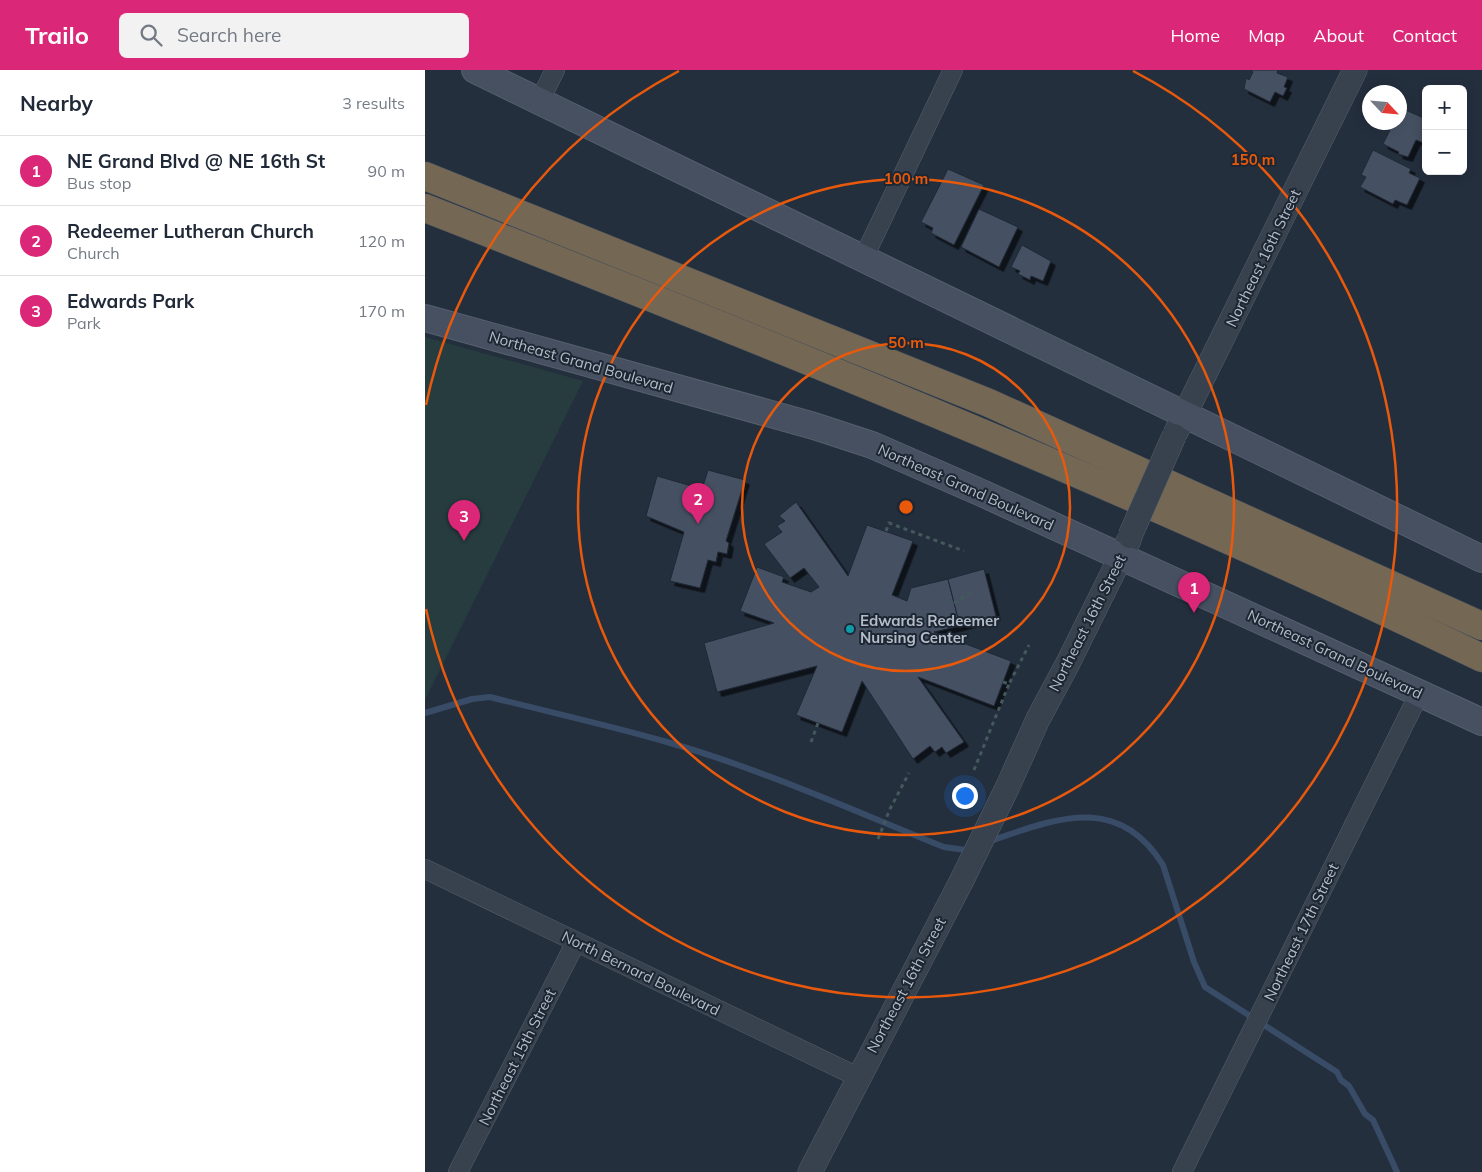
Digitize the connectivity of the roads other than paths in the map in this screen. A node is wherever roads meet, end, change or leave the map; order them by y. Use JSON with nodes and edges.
{"nodes":[{"id":1,"x":475,"y":70,"type":"edge"},
{"id":2,"x":555,"y":70,"type":"edge"},
{"id":3,"x":953,"y":70,"type":"edge"},
{"id":4,"x":1355,"y":70,"type":"edge"},
{"id":5,"x":539,"y":102,"type":"junction"},
{"id":6,"x":425,"y":176,"type":"edge"},
{"id":7,"x":425,"y":208,"type":"edge"},
{"id":8,"x":863,"y":259,"type":"junction"},
{"id":9,"x":425,"y":318,"type":"edge"},
{"id":10,"x":1179,"y":426,"type":"junction"},
{"id":11,"x":1125,"y":546,"type":"junction"},
{"id":12,"x":1482,"y":559,"type":"edge"},
{"id":13,"x":1482,"y":626,"type":"edge"},
{"id":14,"x":1482,"y":658,"type":"edge"},
{"id":15,"x":1420,"y":692,"type":"junction"},
{"id":16,"x":1482,"y":722,"type":"edge"},
{"id":17,"x":425,"y":869,"type":"edge"},
{"id":18,"x":576,"y":942,"type":"junction"},
{"id":19,"x":858,"y":1077,"type":"junction"},
{"id":20,"x":458,"y":1172,"type":"edge"},
{"id":21,"x":810,"y":1172,"type":"edge"},
{"id":22,"x":1182,"y":1172,"type":"edge"}],
"edges":[{"from":1,"to":5,"type":"main road"},
{"from":2,"to":5,"type":"street"},
{"from":3,"to":8,"type":"street"},
{"from":4,"to":10,"type":"street","name":"Northeast 16th Street"},
{"from":5,"to":8,"type":"main road"},
{"from":6,"to":13,"type":"highway"},
{"from":7,"to":14,"type":"highway"},
{"from":8,"to":10,"type":"main road"},
{"from":9,"to":11,"type":"main road","name":"Northeast Grand Boulevard"},
{"from":10,"to":11,"type":"street","name":"Northeast 16th Street","bridge":true},
{"from":10,"to":12,"type":"main road"},
{"from":11,"to":15,"type":"main road","name":"Northeast Grand Boulevard"},
{"from":11,"to":19,"type":"street","name":"Northeast 16th Street"},
{"from":15,"to":16,"type":"main road","name":"Northeast Grand Boulevard"},
{"from":15,"to":22,"type":"street","name":"Northeast 17th Street"},
{"from":17,"to":18,"type":"street","name":"North Bernard Boulevard"},
{"from":18,"to":19,"type":"street","name":"North Bernard Boulevard"},
{"from":18,"to":20,"type":"street","name":"Northeast 15th Street"},
{"from":19,"to":21,"type":"street","name":"Northeast 16th Street"}]}
